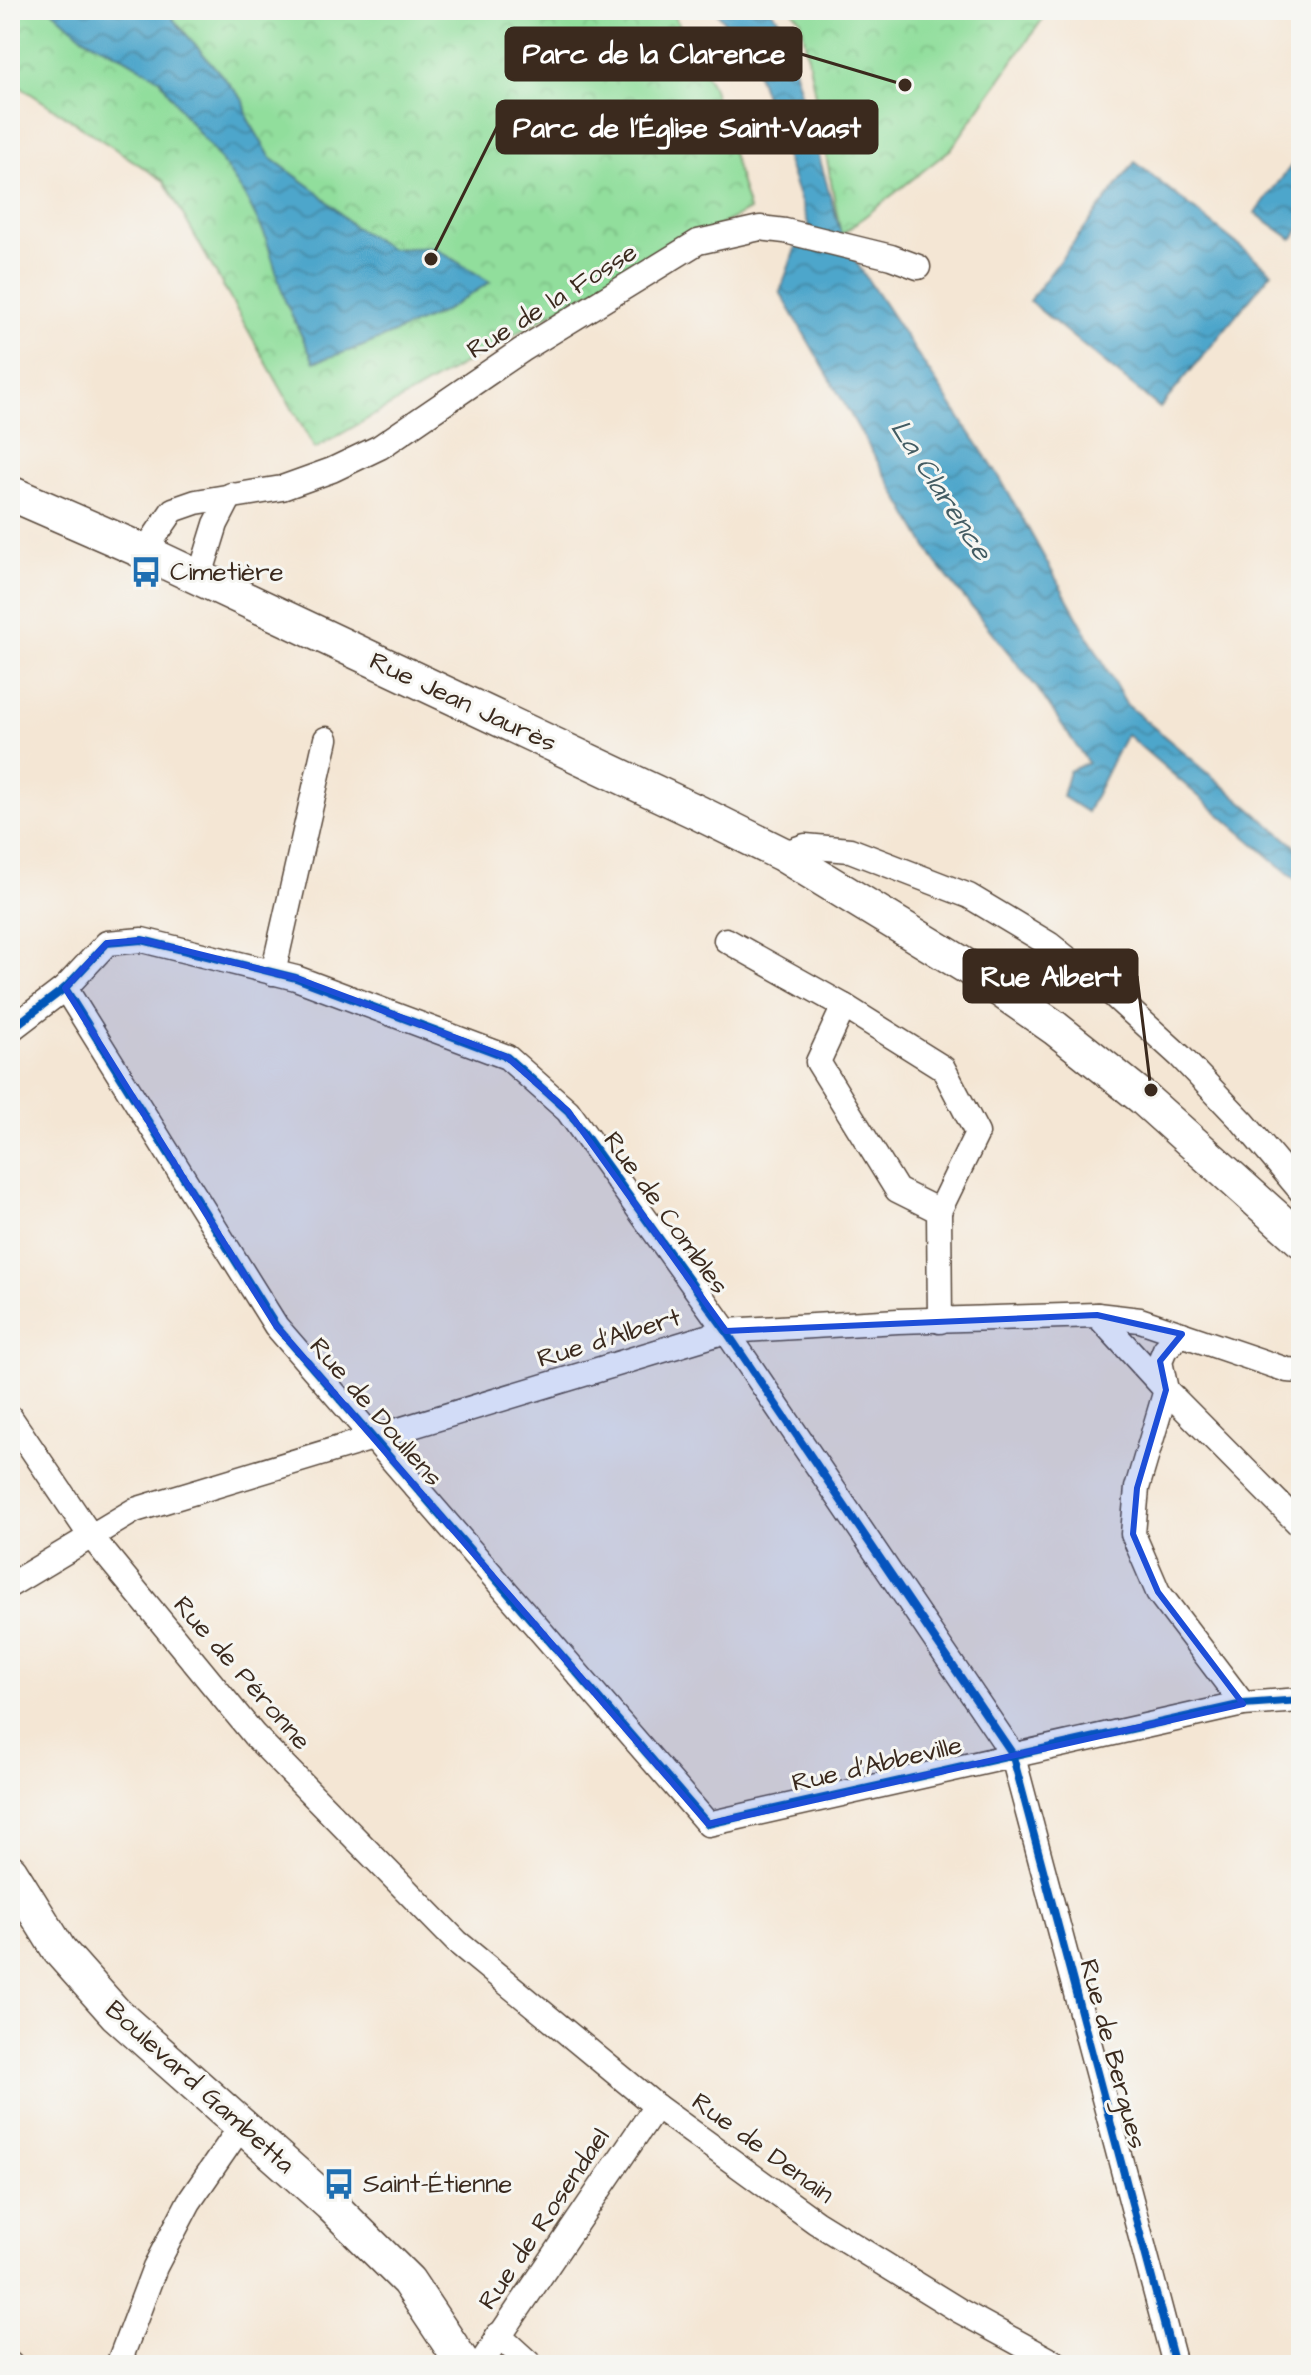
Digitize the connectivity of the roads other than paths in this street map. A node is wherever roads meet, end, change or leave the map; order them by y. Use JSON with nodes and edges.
{"nodes":[{"id":1,"x":918,"y":267,"type":"dead end"},
{"id":2,"x":10,"y":493,"type":"edge"},
{"id":3,"x":231,"y":495,"type":"junction"},
{"id":4,"x":144,"y":552,"type":"junction"},
{"id":5,"x":199,"y":579,"type":"junction"},
{"id":6,"x":326,"y":739,"type":"dead end"},
{"id":7,"x":782,"y":854,"type":"junction"},
{"id":8,"x":726,"y":940,"type":"dead end"},
{"id":9,"x":273,"y":973,"type":"junction"},
{"id":10,"x":65,"y":988,"type":"junction"},
{"id":11,"x":844,"y":1006,"type":"junction"},
{"id":12,"x":10,"y":1030,"type":"edge"},
{"id":13,"x":1301,"y":1191,"type":"edge"},
{"id":14,"x":939,"y":1211,"type":"junction"},
{"id":15,"x":1301,"y":1240,"type":"edge"},
{"id":16,"x":1097,"y":1315,"type":"junction"},
{"id":17,"x":940,"y":1321,"type":"junction"},
{"id":18,"x":726,"y":1331,"type":"junction"},
{"id":19,"x":1182,"y":1334,"type":"junction"},
{"id":20,"x":1301,"y":1371,"type":"edge"},
{"id":21,"x":1166,"y":1390,"type":"junction"},
{"id":22,"x":10,"y":1417,"type":"edge"},
{"id":23,"x":373,"y":1440,"type":"junction"},
{"id":24,"x":1301,"y":1526,"type":"edge"},
{"id":25,"x":90,"y":1535,"type":"junction"},
{"id":26,"x":10,"y":1585,"type":"edge"},
{"id":27,"x":1301,"y":1700,"type":"edge"},
{"id":28,"x":1243,"y":1704,"type":"junction"},
{"id":29,"x":1012,"y":1753,"type":"junction"},
{"id":30,"x":708,"y":1824,"type":"joint"},
{"id":31,"x":10,"y":1871,"type":"edge"},
{"id":32,"x":457,"y":1942,"type":"joint"},
{"id":33,"x":656,"y":2106,"type":"junction"},
{"id":34,"x":242,"y":2125,"type":"junction"},
{"id":35,"x":498,"y":2335,"type":"junction"},
{"id":36,"x":118,"y":2365,"type":"edge"},
{"id":37,"x":464,"y":2365,"type":"edge"},
{"id":38,"x":480,"y":2365,"type":"edge"},
{"id":39,"x":531,"y":2365,"type":"edge"},
{"id":40,"x":1059,"y":2365,"type":"edge"},
{"id":41,"x":1175,"y":2365,"type":"edge"}],
"edges":[{"from":1,"to":3,"type":"street","name":"Rue de la Fosse"},
{"from":2,"to":4,"type":"main road","name":"Rue Jean Jaurès"},
{"from":3,"to":4,"type":"street","name":"Rue de la Fosse"},
{"from":3,"to":5,"type":"street"},
{"from":4,"to":5,"type":"main road","name":"Rue Jean Jaurès"},
{"from":5,"to":7,"type":"main road","name":"Rue Jean Jaurès"},
{"from":6,"to":9,"type":"street"},
{"from":7,"to":13,"type":"street"},
{"from":7,"to":15,"type":"main road","name":"Rue Jean Jaurès"},
{"from":8,"to":11,"type":"street"},
{"from":9,"to":10,"type":"street","name":"Rue de Combles"},
{"from":9,"to":18,"type":"street","name":"Rue de Combles"},
{"from":10,"to":12,"type":"street"},
{"from":10,"to":23,"type":"street","name":"Rue de Doullens"},
{"from":11,"to":14,"type":"street"},
{"from":11,"to":14,"type":"street"},
{"from":14,"to":17,"type":"street"},
{"from":16,"to":17,"type":"street","name":"Rue d'Albert"},
{"from":16,"to":19,"type":"street","name":"Rue d'Albert"},
{"from":16,"to":21,"type":"street"},
{"from":17,"to":18,"type":"street","name":"Rue d'Albert"},
{"from":18,"to":23,"type":"street","name":"Rue d'Albert"},
{"from":18,"to":29,"type":"street","name":"Rue de Combles"},
{"from":19,"to":20,"type":"street","name":"Rue d'Albert"},
{"from":19,"to":21,"type":"street"},
{"from":21,"to":24,"type":"street"},
{"from":21,"to":28,"type":"street"},
{"from":22,"to":25,"type":"street","name":"Rue de Péronne"},
{"from":23,"to":25,"type":"street","name":"Rue d'Albert"},
{"from":23,"to":30,"type":"street","name":"Rue de Doullens"},
{"from":25,"to":26,"type":"street","name":"Rue d'Albert"},
{"from":25,"to":32,"type":"street","name":"Rue de Péronne"},
{"from":27,"to":28,"type":"street","name":"Rue d'Abbeville"},
{"from":28,"to":29,"type":"street","name":"Rue d'Abbeville"},
{"from":29,"to":30,"type":"street","name":"Rue d'Abbeville"},
{"from":29,"to":41,"type":"street","name":"Rue de Bergues"},
{"from":31,"to":34,"type":"main road","name":"Boulevard Gambetta"},
{"from":32,"to":33,"type":"street","name":"Rue de Denain"},
{"from":33,"to":35,"type":"street","name":"Rue de Rosendael"},
{"from":33,"to":40,"type":"street","name":"Rue de Denain"},
{"from":34,"to":36,"type":"street"},
{"from":34,"to":37,"type":"main road","name":"Boulevard Gambetta"},
{"from":35,"to":38,"type":"street","name":"Rue de Rosendael"},
{"from":35,"to":39,"type":"street"}]}
